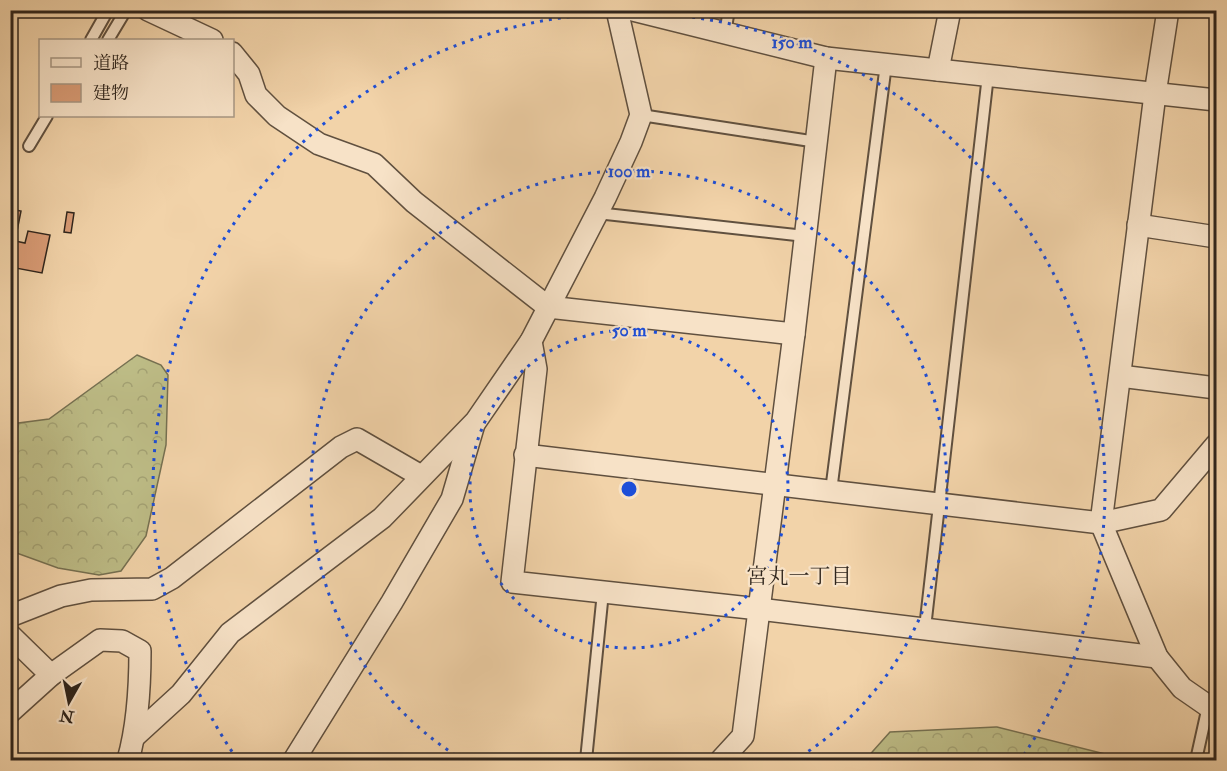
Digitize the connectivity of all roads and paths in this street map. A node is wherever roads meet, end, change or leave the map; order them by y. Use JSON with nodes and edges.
{"nodes":[{"id":1,"x":108,"y":10,"type":"edge"},
{"id":2,"x":126,"y":10,"type":"edge"},
{"id":3,"x":148,"y":10,"type":"edge"},
{"id":4,"x":617,"y":10,"type":"edge"},
{"id":5,"x":633,"y":10,"type":"edge"},
{"id":6,"x":729,"y":10,"type":"edge"},
{"id":7,"x":950,"y":10,"type":"edge"},
{"id":8,"x":1168,"y":10,"type":"edge"},
{"id":9,"x":725,"y":33,"type":"junction"},
{"id":10,"x":92,"y":39,"type":"edge"},
{"id":11,"x":109,"y":39,"type":"edge"},
{"id":12,"x":210,"y":39,"type":"edge"},
{"id":13,"x":234,"y":55,"type":"edge"},
{"id":14,"x":826,"y":58,"type":"junction"},
{"id":15,"x":886,"y":64,"type":"junction"},
{"id":16,"x":938,"y":70,"type":"junction"},
{"id":17,"x":988,"y":75,"type":"junction"},
{"id":18,"x":1155,"y":94,"type":"junction"},
{"id":19,"x":1216,"y":100,"type":"edge"},
{"id":20,"x":641,"y":115,"type":"junction"},
{"id":21,"x":46,"y":117,"type":"edge"},
{"id":22,"x":816,"y":142,"type":"junction"},
{"id":23,"x":29,"y":146,"type":"dead end"},
{"id":24,"x":597,"y":213,"type":"junction"},
{"id":25,"x":1138,"y":225,"type":"junction"},
{"id":26,"x":805,"y":237,"type":"junction"},
{"id":27,"x":1216,"y":237,"type":"edge"},
{"id":28,"x":548,"y":307,"type":"junction"},
{"id":29,"x":794,"y":334,"type":"junction"},
{"id":30,"x":531,"y":341,"type":"junction"},
{"id":31,"x":1120,"y":376,"type":"junction"},
{"id":32,"x":1216,"y":388,"type":"edge"},
{"id":33,"x":476,"y":421,"type":"junction"},
{"id":34,"x":1216,"y":445,"type":"edge"},
{"id":35,"x":525,"y":455,"type":"junction"},
{"id":36,"x":421,"y":476,"type":"junction"},
{"id":37,"x":775,"y":484,"type":"junction"},
{"id":38,"x":831,"y":491,"type":"junction"},
{"id":39,"x":939,"y":503,"type":"junction"},
{"id":40,"x":1101,"y":523,"type":"junction"},
{"id":41,"x":603,"y":592,"type":"junction"},
{"id":42,"x":759,"y":609,"type":"junction"},
{"id":43,"x":10,"y":616,"type":"edge"},
{"id":44,"x":925,"y":628,"type":"junction"},
{"id":45,"x":10,"y":636,"type":"edge"},
{"id":46,"x":1157,"y":657,"type":"junction"},
{"id":47,"x":51,"y":675,"type":"junction"},
{"id":48,"x":15,"y":703,"type":"edge"},
{"id":49,"x":1212,"y":704,"type":"edge"},
{"id":50,"x":135,"y":736,"type":"junction"},
{"id":51,"x":128,"y":760,"type":"edge"},
{"id":52,"x":294,"y":760,"type":"edge"},
{"id":53,"x":586,"y":760,"type":"edge"},
{"id":54,"x":721,"y":760,"type":"edge"},
{"id":55,"x":1197,"y":760,"type":"edge"}],
"edges":[{"from":1,"to":10,"type":"lane"},
{"from":2,"to":11,"type":"lane"},
{"from":3,"to":12,"type":"street"},
{"from":4,"to":20,"type":"street"},
{"from":5,"to":9,"type":"street"},
{"from":6,"to":9,"type":"lane"},
{"from":7,"to":16,"type":"street"},
{"from":8,"to":18,"type":"street"},
{"from":9,"to":14,"type":"street"},
{"from":13,"to":28,"type":"street"},
{"from":14,"to":15,"type":"street"},
{"from":14,"to":22,"type":"street"},
{"from":15,"to":16,"type":"street"},
{"from":15,"to":38,"type":"lane"},
{"from":16,"to":17,"type":"street"},
{"from":17,"to":18,"type":"street"},
{"from":17,"to":39,"type":"lane"},
{"from":18,"to":19,"type":"street"},
{"from":18,"to":25,"type":"street"},
{"from":20,"to":22,"type":"lane"},
{"from":20,"to":24,"type":"street"},
{"from":21,"to":23,"type":"lane"},
{"from":22,"to":26,"type":"street"},
{"from":24,"to":26,"type":"lane"},
{"from":24,"to":28,"type":"street"},
{"from":25,"to":27,"type":"street"},
{"from":25,"to":31,"type":"street"},
{"from":26,"to":29,"type":"street"},
{"from":28,"to":29,"type":"street"},
{"from":28,"to":30,"type":"street"},
{"from":29,"to":37,"type":"street"},
{"from":30,"to":33,"type":"street"},
{"from":30,"to":35,"type":"street"},
{"from":31,"to":32,"type":"street"},
{"from":31,"to":40,"type":"street"},
{"from":33,"to":36,"type":"street"},
{"from":33,"to":52,"type":"street"},
{"from":34,"to":40,"type":"street"},
{"from":35,"to":37,"type":"street"},
{"from":35,"to":41,"type":"street"},
{"from":36,"to":43,"type":"street"},
{"from":36,"to":50,"type":"street"},
{"from":37,"to":38,"type":"street"},
{"from":37,"to":42,"type":"street"},
{"from":38,"to":39,"type":"street"},
{"from":39,"to":40,"type":"street"},
{"from":39,"to":44,"type":"lane"},
{"from":40,"to":46,"type":"street"},
{"from":41,"to":42,"type":"street"},
{"from":41,"to":53,"type":"lane"},
{"from":42,"to":44,"type":"street"},
{"from":42,"to":54,"type":"street"},
{"from":44,"to":46,"type":"street"},
{"from":45,"to":47,"type":"street"},
{"from":46,"to":49,"type":"street"},
{"from":47,"to":48,"type":"street"},
{"from":47,"to":50,"type":"street"},
{"from":49,"to":55,"type":"lane"},
{"from":50,"to":51,"type":"street"}]}
